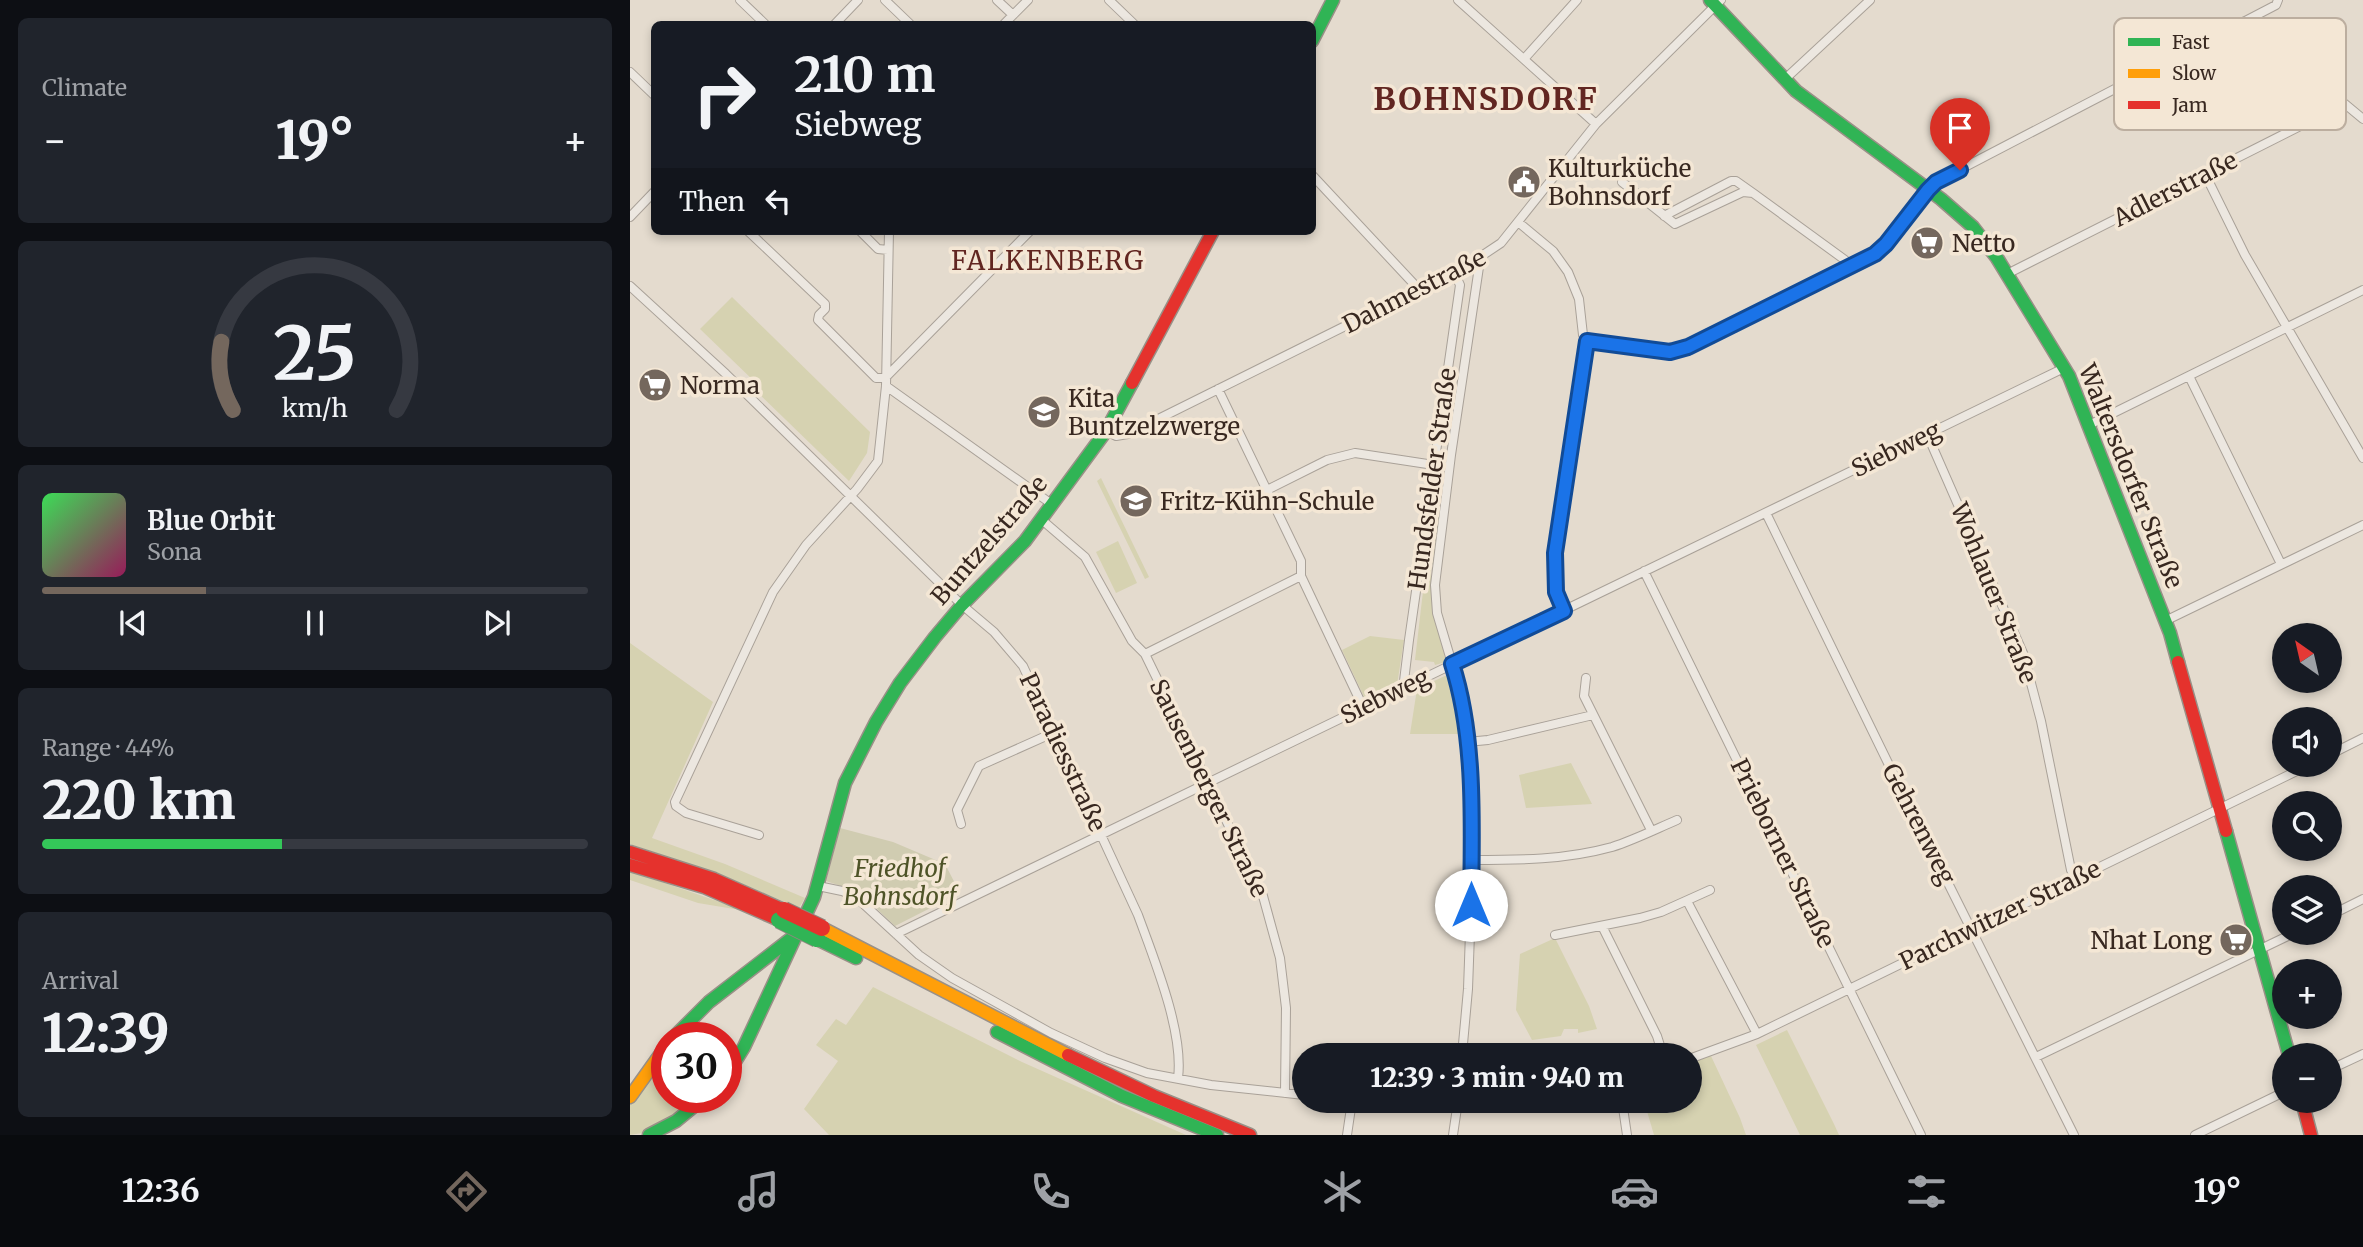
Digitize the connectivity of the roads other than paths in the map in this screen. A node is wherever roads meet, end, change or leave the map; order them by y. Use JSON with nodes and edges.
{"nodes":[{"id":1,"x":740,"y":0,"type":"edge"},
{"id":2,"x":858,"y":0,"type":"edge"},
{"id":3,"x":885,"y":0,"type":"edge"},
{"id":4,"x":997,"y":0,"type":"edge"},
{"id":5,"x":1028,"y":0,"type":"edge"},
{"id":6,"x":1109,"y":0,"type":"edge"},
{"id":7,"x":1333,"y":0,"type":"edge"},
{"id":8,"x":1458,"y":0,"type":"edge"},
{"id":9,"x":1577,"y":0,"type":"edge"},
{"id":10,"x":1870,"y":0,"type":"edge"},
{"id":11,"x":2278,"y":0,"type":"edge"},
{"id":12,"x":1715,"y":2,"type":"edge"},
{"id":13,"x":1013,"y":15,"type":"junction"},
{"id":14,"x":2251,"y":18,"type":"edge"},
{"id":15,"x":762,"y":21,"type":"edge"},
{"id":16,"x":838,"y":21,"type":"edge"},
{"id":17,"x":907,"y":21,"type":"edge"},
{"id":18,"x":1006,"y":21,"type":"edge"},
{"id":19,"x":1131,"y":21,"type":"edge"},
{"id":20,"x":1316,"y":33,"type":"edge"},
{"id":21,"x":1524,"y":59,"type":"junction"},
{"id":22,"x":630,"y":72,"type":"edge"},
{"id":23,"x":1784,"y":80,"type":"junction"},
{"id":24,"x":2114,"y":89,"type":"edge"},
{"id":25,"x":651,"y":92,"type":"edge"},
{"id":26,"x":2346,"y":105,"type":"edge"},
{"id":27,"x":2363,"y":119,"type":"edge"},
{"id":28,"x":1596,"y":124,"type":"junction"},
{"id":29,"x":2292,"y":130,"type":"edge"},
{"id":30,"x":2205,"y":174,"type":"junction"},
{"id":31,"x":1316,"y":179,"type":"edge"},
{"id":32,"x":1622,"y":182,"type":"dead end"},
{"id":33,"x":1928,"y":190,"type":"junction"},
{"id":34,"x":1753,"y":192,"type":"junction"},
{"id":35,"x":651,"y":195,"type":"edge"},
{"id":36,"x":1664,"y":216,"type":"junction"},
{"id":37,"x":630,"y":217,"type":"edge"},
{"id":38,"x":1518,"y":222,"type":"junction"},
{"id":39,"x":752,"y":235,"type":"edge"},
{"id":40,"x":864,"y":235,"type":"edge"},
{"id":41,"x":889,"y":235,"type":"edge"},
{"id":42,"x":1026,"y":235,"type":"edge"},
{"id":43,"x":1211,"y":235,"type":"edge"},
{"id":44,"x":888,"y":250,"type":"junction"},
{"id":45,"x":1475,"y":261,"type":"junction"},
{"id":46,"x":1849,"y":267,"type":"junction"},
{"id":47,"x":1454,"y":272,"type":"junction"},
{"id":48,"x":2007,"y":274,"type":"junction"},
{"id":49,"x":630,"y":285,"type":"edge"},
{"id":50,"x":2363,"y":290,"type":"edge"},
{"id":51,"x":1417,"y":291,"type":"junction"},
{"id":52,"x":2287,"y":327,"type":"junction"},
{"id":53,"x":1587,"y":341,"type":"junction"},
{"id":54,"x":2064,"y":368,"type":"junction"},
{"id":55,"x":2189,"y":376,"type":"junction"},
{"id":56,"x":886,"y":382,"type":"junction"},
{"id":57,"x":1218,"y":389,"type":"junction"},
{"id":58,"x":2089,"y":425,"type":"junction"},
{"id":59,"x":1107,"y":431,"type":"junction"},
{"id":60,"x":1927,"y":434,"type":"junction"},
{"id":61,"x":2363,"y":458,"type":"edge"},
{"id":62,"x":1434,"y":465,"type":"junction"},
{"id":63,"x":1267,"y":490,"type":"junction"},
{"id":64,"x":850,"y":495,"type":"junction"},
{"id":65,"x":1053,"y":505,"type":"junction"},
{"id":66,"x":1766,"y":513,"type":"junction"},
{"id":67,"x":1042,"y":520,"type":"junction"},
{"id":68,"x":2363,"y":525,"type":"edge"},
{"id":69,"x":2281,"y":564,"type":"junction"},
{"id":70,"x":1644,"y":571,"type":"junction"},
{"id":71,"x":1300,"y":576,"type":"junction"},
{"id":72,"x":962,"y":605,"type":"junction"},
{"id":73,"x":1564,"y":611,"type":"junction"},
{"id":74,"x":2165,"y":621,"type":"junction"},
{"id":75,"x":1145,"y":654,"type":"junction"},
{"id":76,"x":1452,"y":664,"type":"junction"},
{"id":77,"x":1586,"y":678,"type":"dead end"},
{"id":78,"x":1406,"y":687,"type":"junction"},
{"id":79,"x":1363,"y":707,"type":"junction"},
{"id":80,"x":1593,"y":715,"type":"junction"},
{"id":81,"x":1055,"y":732,"type":"junction"},
{"id":82,"x":2363,"y":738,"type":"edge"},
{"id":83,"x":1467,"y":742,"type":"junction"},
{"id":84,"x":2342,"y":748,"type":"edge"},
{"id":85,"x":2284,"y":777,"type":"edge"},
{"id":86,"x":1208,"y":782,"type":"junction"},
{"id":87,"x":2217,"y":809,"type":"junction"},
{"id":88,"x":1677,"y":820,"type":"dead end"},
{"id":89,"x":961,"y":824,"type":"dead end"},
{"id":90,"x":1651,"y":830,"type":"junction"},
{"id":91,"x":759,"y":835,"type":"dead end"},
{"id":92,"x":1102,"y":835,"type":"junction"},
{"id":93,"x":630,"y":852,"type":"edge"},
{"id":94,"x":1472,"y":860,"type":"junction"},
{"id":95,"x":630,"y":865,"type":"edge"},
{"id":96,"x":2075,"y":878,"type":"junction"},
{"id":97,"x":817,"y":886,"type":"junction"},
{"id":98,"x":1710,"y":890,"type":"dead end"},
{"id":99,"x":2363,"y":899,"type":"edge"},
{"id":100,"x":1687,"y":901,"type":"junction"},
{"id":101,"x":2342,"y":910,"type":"edge"},
{"id":102,"x":782,"y":915,"type":"junction"},
{"id":103,"x":1602,"y":926,"type":"junction"},
{"id":104,"x":1972,"y":929,"type":"junction"},
{"id":105,"x":820,"y":934,"type":"junction"},
{"id":106,"x":896,"y":934,"type":"junction"},
{"id":107,"x":1555,"y":935,"type":"dead end"},
{"id":108,"x":793,"y":936,"type":"junction"},
{"id":109,"x":2272,"y":944,"type":"edge"},
{"id":110,"x":2259,"y":950,"type":"junction"},
{"id":111,"x":1850,"y":989,"type":"junction"},
{"id":112,"x":689,"y":1022,"type":"edge"},
{"id":113,"x":1757,"y":1034,"type":"junction"},
{"id":114,"x":1463,"y":1043,"type":"edge"},
{"id":115,"x":1659,"y":1043,"type":"edge"},
{"id":116,"x":2286,"y":1043,"type":"edge"},
{"id":117,"x":742,"y":1050,"type":"edge"},
{"id":118,"x":1702,"y":1054,"type":"edge"},
{"id":119,"x":2363,"y":1054,"type":"edge"},
{"id":120,"x":2036,"y":1057,"type":"junction"},
{"id":121,"x":2342,"y":1064,"type":"edge"},
{"id":122,"x":651,"y":1067,"type":"edge"},
{"id":123,"x":1178,"y":1078,"type":"junction"},
{"id":124,"x":1285,"y":1093,"type":"junction"},
{"id":125,"x":1292,"y":1094,"type":"edge"},
{"id":126,"x":630,"y":1097,"type":"edge"},
{"id":127,"x":2272,"y":1098,"type":"edge"},
{"id":128,"x":686,"y":1113,"type":"edge"},
{"id":129,"x":1351,"y":1113,"type":"edge"},
{"id":130,"x":1456,"y":1113,"type":"edge"},
{"id":131,"x":1624,"y":1113,"type":"edge"},
{"id":132,"x":2305,"y":1113,"type":"edge"},
{"id":133,"x":649,"y":1135,"type":"edge"},
{"id":134,"x":1217,"y":1135,"type":"edge"},
{"id":135,"x":1250,"y":1135,"type":"edge"},
{"id":136,"x":1348,"y":1135,"type":"edge"},
{"id":137,"x":1453,"y":1135,"type":"edge"},
{"id":138,"x":1627,"y":1135,"type":"edge"},
{"id":139,"x":1921,"y":1135,"type":"edge"},
{"id":140,"x":2074,"y":1135,"type":"edge"},
{"id":141,"x":2195,"y":1135,"type":"edge"},
{"id":142,"x":2311,"y":1135,"type":"edge"}],
"edges":[{"from":1,"to":15,"type":"street"},
{"from":2,"to":16,"type":"street"},
{"from":3,"to":17,"type":"street"},
{"from":4,"to":13,"type":"street"},
{"from":5,"to":13,"type":"street"},
{"from":6,"to":19,"type":"street"},
{"from":7,"to":20,"type":"main road"},
{"from":8,"to":21,"type":"street"},
{"from":9,"to":21,"type":"street"},
{"from":10,"to":23,"type":"street"},
{"from":11,"to":14,"type":"street"},
{"from":12,"to":23,"type":"main road","name":"Waltersdorfer Straße"},
{"from":12,"to":28,"type":"street","name":"Dahmestraße"},
{"from":13,"to":18,"type":"street"},
{"from":21,"to":28,"type":"street"},
{"from":22,"to":25,"type":"street"},
{"from":23,"to":33,"type":"main road","name":"Waltersdorfer Straße"},
{"from":24,"to":33,"type":"street"},
{"from":26,"to":27,"type":"street"},
{"from":28,"to":38,"type":"street","name":"Dahmestraße"},
{"from":29,"to":30,"type":"street","name":"Adlerstraße"},
{"from":30,"to":48,"type":"street","name":"Adlerstraße"},
{"from":30,"to":52,"type":"street"},
{"from":31,"to":51,"type":"street"},
{"from":32,"to":36,"type":"street"},
{"from":33,"to":46,"type":"street"},
{"from":33,"to":48,"type":"main road","name":"Waltersdorfer Straße"},
{"from":34,"to":36,"type":"street"},
{"from":34,"to":36,"type":"street"},
{"from":34,"to":46,"type":"street"},
{"from":35,"to":37,"type":"street"},
{"from":38,"to":45,"type":"street","name":"Dahmestraße"},
{"from":38,"to":53,"type":"street"},
{"from":39,"to":56,"type":"street"},
{"from":40,"to":44,"type":"street"},
{"from":41,"to":44,"type":"street"},
{"from":42,"to":56,"type":"street"},
{"from":43,"to":59,"type":"main road","name":"Buntzelstraße"},
{"from":44,"to":56,"type":"street"},
{"from":45,"to":47,"type":"street","name":"Dahmestraße"},
{"from":45,"to":76,"type":"street","name":"Hundsfelder Straße"},
{"from":46,"to":53,"type":"street"},
{"from":47,"to":51,"type":"street","name":"Dahmestraße"},
{"from":47,"to":62,"type":"street","name":"Hundsfelder Straße"},
{"from":48,"to":54,"type":"main road","name":"Waltersdorfer Straße"},
{"from":49,"to":64,"type":"street","name":"Paradiesstraße"},
{"from":50,"to":52,"type":"street"},
{"from":51,"to":57,"type":"street","name":"Dahmestraße"},
{"from":52,"to":55,"type":"street"},
{"from":52,"to":61,"type":"street"},
{"from":53,"to":73,"type":"street"},
{"from":54,"to":58,"type":"main road","name":"Waltersdorfer Straße"},
{"from":54,"to":60,"type":"street","name":"Siebweg"},
{"from":55,"to":58,"type":"street"},
{"from":55,"to":69,"type":"street"},
{"from":56,"to":64,"type":"street"},
{"from":56,"to":65,"type":"street"},
{"from":57,"to":59,"type":"street","name":"Dahmestraße"},
{"from":57,"to":63,"type":"street"},
{"from":58,"to":74,"type":"main road","name":"Waltersdorfer Straße"},
{"from":59,"to":65,"type":"main road","name":"Buntzelstraße"},
{"from":60,"to":66,"type":"street","name":"Siebweg"},
{"from":60,"to":96,"type":"street","name":"Wohlauer Straße"},
{"from":62,"to":63,"type":"street"},
{"from":62,"to":78,"type":"street","name":"Hundsfelder Straße"},
{"from":63,"to":71,"type":"street"},
{"from":64,"to":72,"type":"street","name":"Paradiesstraße"},
{"from":64,"to":91,"type":"street"},
{"from":65,"to":67,"type":"main road","name":"Buntzelstraße"},
{"from":66,"to":70,"type":"street","name":"Siebweg"},
{"from":66,"to":104,"type":"street","name":"Gehrenweg"},
{"from":67,"to":72,"type":"main road","name":"Buntzelstraße"},
{"from":67,"to":75,"type":"street","name":"Sausenberger Straße"},
{"from":68,"to":69,"type":"street"},
{"from":69,"to":74,"type":"street"},
{"from":70,"to":73,"type":"street","name":"Siebweg"},
{"from":70,"to":111,"type":"street","name":"Prieborner Straße"},
{"from":71,"to":75,"type":"street"},
{"from":71,"to":79,"type":"street"},
{"from":72,"to":81,"type":"street","name":"Paradiesstraße"},
{"from":72,"to":97,"type":"main road","name":"Buntzelstraße"},
{"from":73,"to":76,"type":"street","name":"Siebweg"},
{"from":74,"to":87,"type":"main road","name":"Waltersdorfer Straße"},
{"from":75,"to":86,"type":"street","name":"Sausenberger Straße"},
{"from":76,"to":78,"type":"street","name":"Siebweg"},
{"from":76,"to":83,"type":"street","name":"Hundsfelder Straße"},
{"from":77,"to":80,"type":"street"},
{"from":78,"to":79,"type":"street","name":"Siebweg"},
{"from":79,"to":86,"type":"street","name":"Siebweg"},
{"from":80,"to":83,"type":"street"},
{"from":80,"to":90,"type":"street"},
{"from":81,"to":89,"type":"street"},
{"from":81,"to":92,"type":"street","name":"Paradiesstraße"},
{"from":82,"to":84,"type":"street"},
{"from":83,"to":94,"type":"street","name":"Hundsfelder Straße"},
{"from":85,"to":87,"type":"street","name":"Parchwitzer Straße"},
{"from":86,"to":92,"type":"street","name":"Siebweg"},
{"from":86,"to":124,"type":"street","name":"Sausenberger Straße"},
{"from":87,"to":96,"type":"street","name":"Parchwitzer Straße"},
{"from":87,"to":110,"type":"main road","name":"Waltersdorfer Straße"},
{"from":88,"to":90,"type":"street"},
{"from":90,"to":94,"type":"street"},
{"from":92,"to":106,"type":"street","name":"Siebweg"},
{"from":92,"to":123,"type":"street","name":"Paradiesstraße"},
{"from":93,"to":102,"type":"main road"},
{"from":94,"to":114,"type":"street","name":"Hundsfelder Straße"},
{"from":95,"to":102,"type":"main road"},
{"from":96,"to":104,"type":"street","name":"Parchwitzer Straße"},
{"from":97,"to":106,"type":"street"},
{"from":97,"to":108,"type":"main road","name":"Buntzelstraße"},
{"from":98,"to":100,"type":"street"},
{"from":99,"to":101,"type":"street"},
{"from":100,"to":103,"type":"street"},
{"from":100,"to":113,"type":"street"},
{"from":102,"to":105,"type":"main road","bridge":true},
{"from":103,"to":107,"type":"street"},
{"from":103,"to":115,"type":"street"},
{"from":104,"to":111,"type":"street","name":"Parchwitzer Straße"},
{"from":104,"to":120,"type":"street","name":"Gehrenweg"},
{"from":105,"to":134,"type":"main road"},
{"from":105,"to":135,"type":"main road"},
{"from":106,"to":123,"type":"street"},
{"from":108,"to":112,"type":"main road"},
{"from":108,"to":117,"type":"main road"},
{"from":109,"to":110,"type":"street"},
{"from":110,"to":116,"type":"main road","name":"Waltersdorfer Straße"},
{"from":110,"to":120,"type":"street"},
{"from":111,"to":113,"type":"street","name":"Parchwitzer Straße"},
{"from":111,"to":139,"type":"street","name":"Prieborner Straße"},
{"from":113,"to":118,"type":"street","name":"Parchwitzer Straße"},
{"from":119,"to":121,"type":"street"},
{"from":120,"to":140,"type":"street","name":"Gehrenweg"},
{"from":122,"to":126,"type":"main road"},
{"from":123,"to":124,"type":"street"},
{"from":124,"to":125,"type":"street"},
{"from":127,"to":141,"type":"street"},
{"from":128,"to":133,"type":"main road"},
{"from":129,"to":136,"type":"street"},
{"from":130,"to":137,"type":"street"},
{"from":131,"to":138,"type":"street"},
{"from":132,"to":142,"type":"main road"}]}
